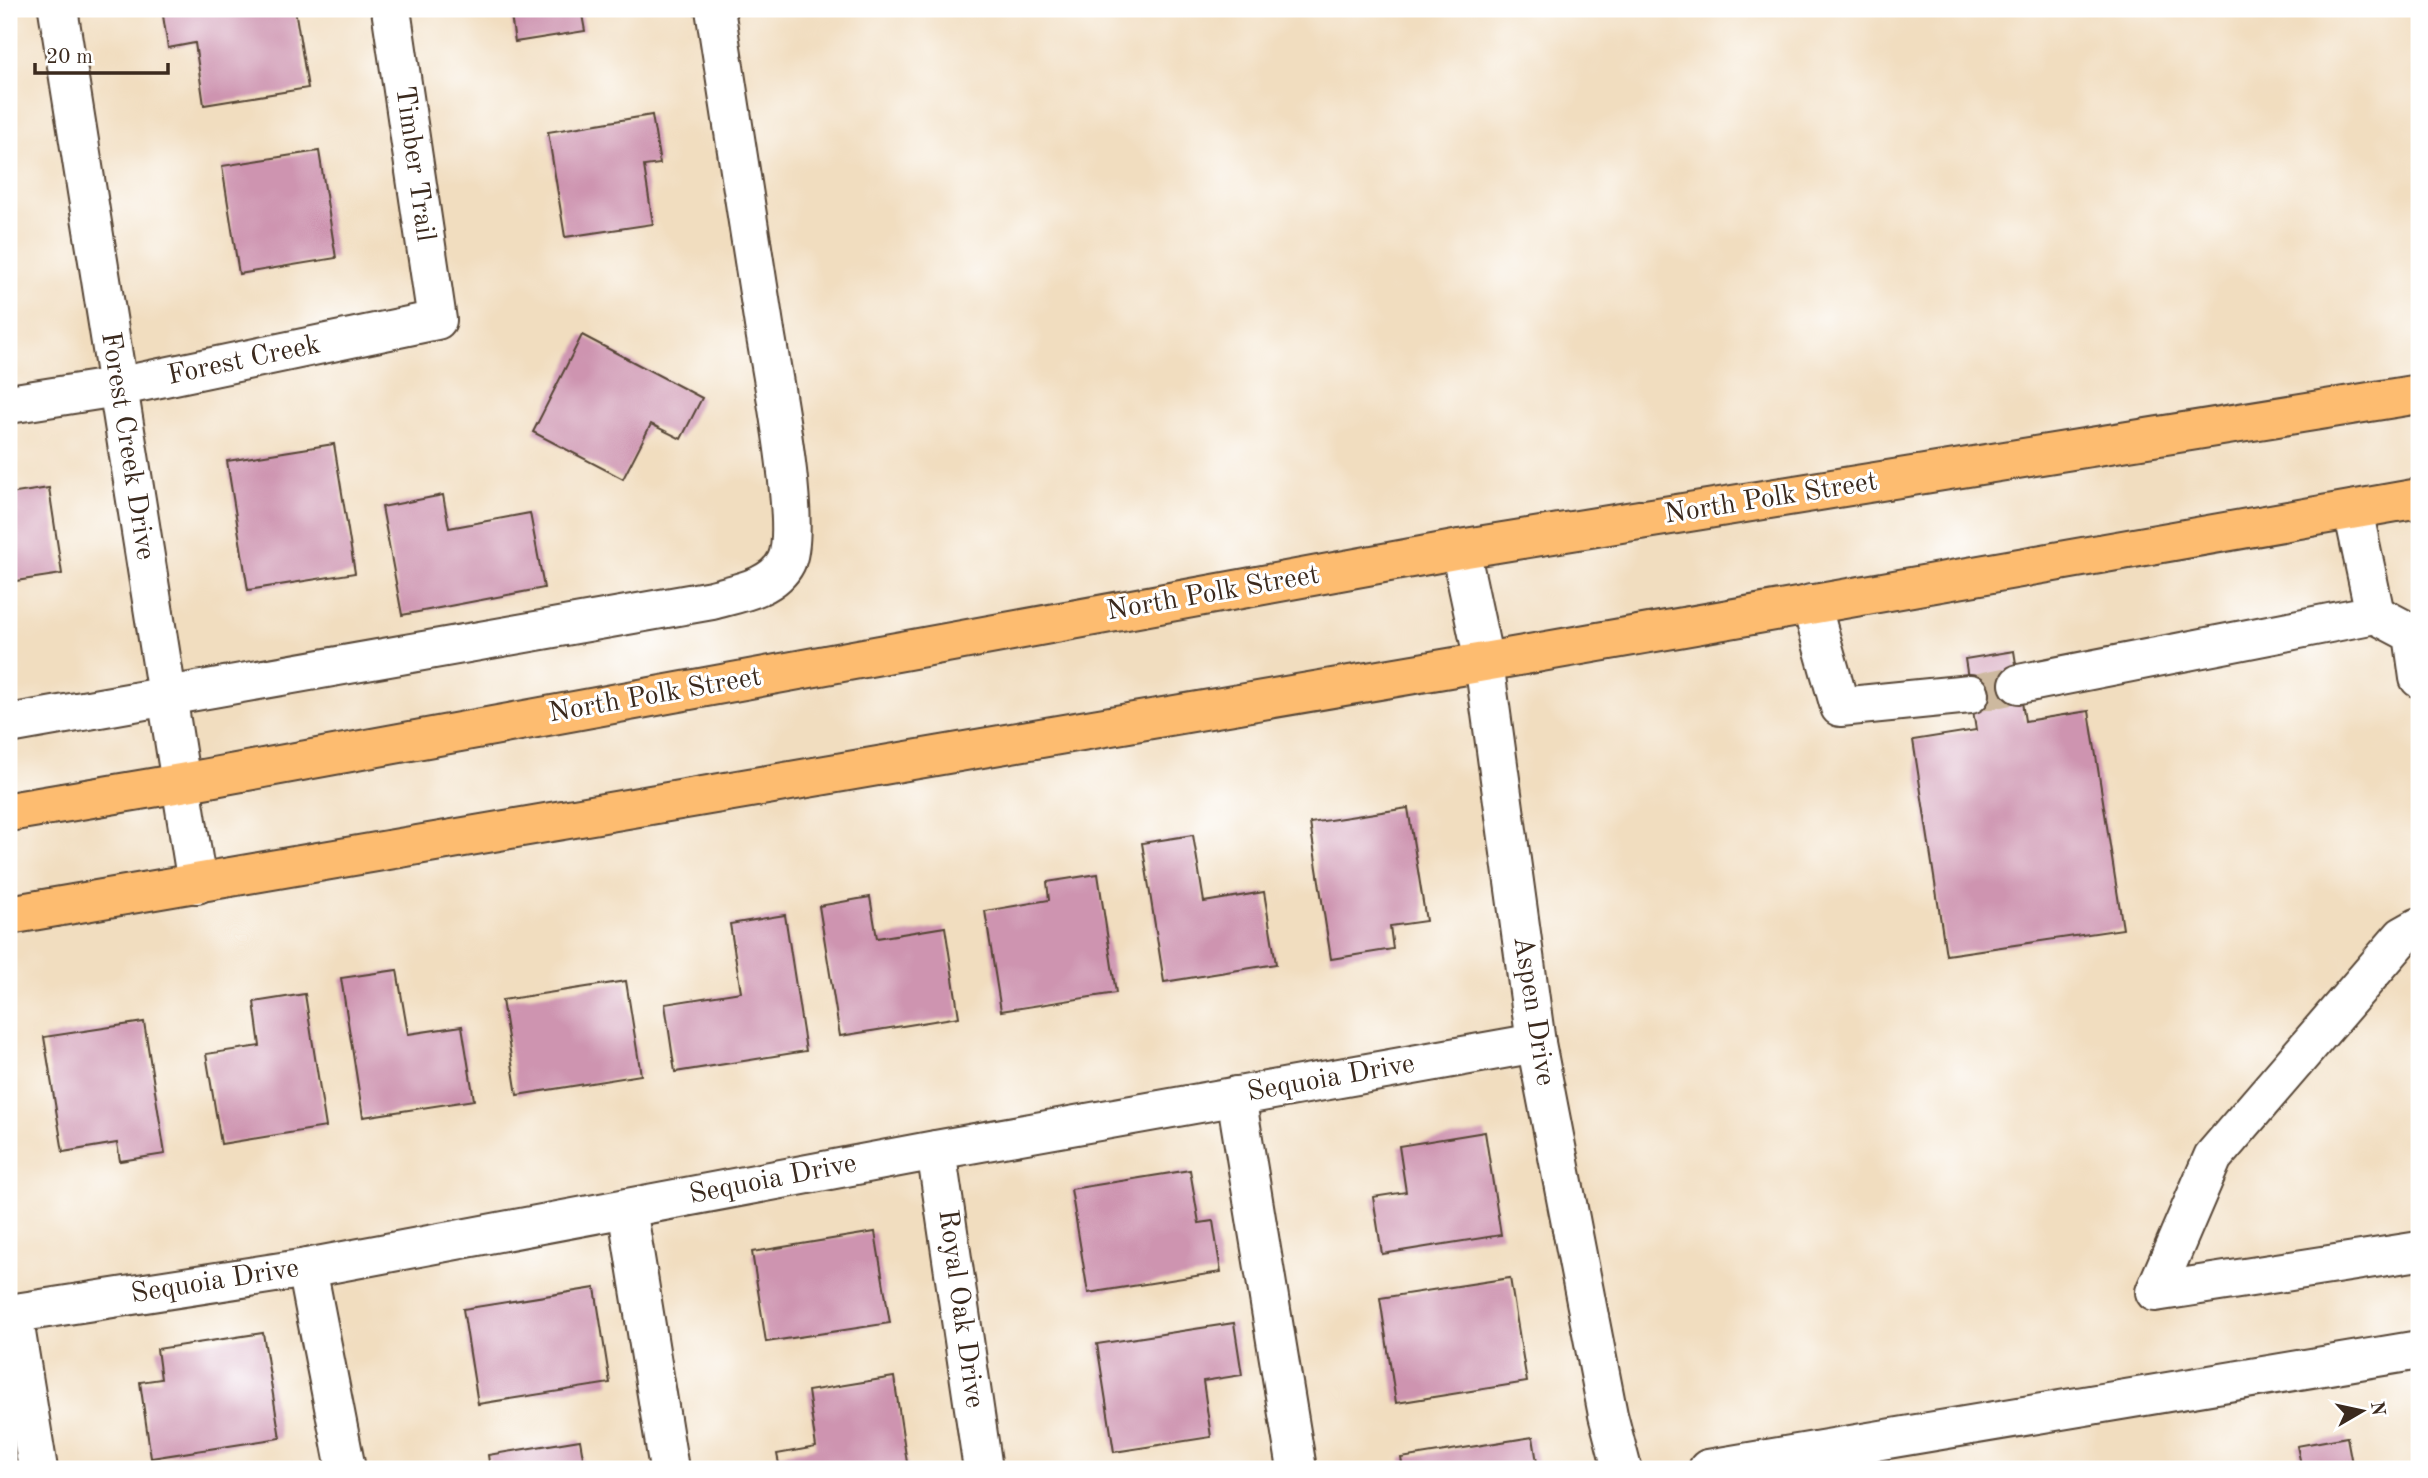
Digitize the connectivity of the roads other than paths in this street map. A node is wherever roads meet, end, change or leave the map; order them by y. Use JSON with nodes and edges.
{"nodes":[{"id":1,"x":58,"y":9,"type":"edge"},
{"id":2,"x":391,"y":9,"type":"edge"},
{"id":3,"x":715,"y":9,"type":"edge"},
{"id":4,"x":437,"y":320,"type":"joint"},
{"id":5,"x":117,"y":387,"type":"junction"},
{"id":6,"x":2419,"y":394,"type":"edge"},
{"id":7,"x":9,"y":404,"type":"edge"},
{"id":8,"x":2419,"y":498,"type":"edge"},
{"id":9,"x":2353,"y":510,"type":"junction"},
{"id":10,"x":1460,"y":549,"type":"junction"},
{"id":11,"x":1811,"y":604,"type":"junction"},
{"id":12,"x":2375,"y":614,"type":"junction"},
{"id":13,"x":1484,"y":662,"type":"junction"},
{"id":14,"x":2419,"y":678,"type":"edge"},
{"id":15,"x":2020,"y":684,"type":"tunnel mouth"},
{"id":16,"x":1970,"y":694,"type":"tunnel mouth"},
{"id":17,"x":167,"y":696,"type":"junction"},
{"id":18,"x":9,"y":724,"type":"edge"},
{"id":19,"x":181,"y":783,"type":"junction"},
{"id":20,"x":9,"y":812,"type":"edge"},
{"id":21,"x":197,"y":884,"type":"junction"},
{"id":22,"x":9,"y":915,"type":"edge"},
{"id":23,"x":2419,"y":927,"type":"edge"},
{"id":24,"x":1536,"y":1042,"type":"junction"},
{"id":25,"x":1236,"y":1096,"type":"junction"},
{"id":26,"x":936,"y":1150,"type":"junction"},
{"id":27,"x":627,"y":1208,"type":"junction"},
{"id":28,"x":2419,"y":1251,"type":"edge"},
{"id":29,"x":307,"y":1268,"type":"junction"},
{"id":30,"x":11,"y":1314,"type":"edge"},
{"id":31,"x":2419,"y":1350,"type":"edge"},
{"id":32,"x":38,"y":1469,"type":"edge"},
{"id":33,"x":346,"y":1469,"type":"edge"},
{"id":34,"x":669,"y":1469,"type":"edge"},
{"id":35,"x":984,"y":1469,"type":"edge"},
{"id":36,"x":1297,"y":1469,"type":"edge"},
{"id":37,"x":1622,"y":1469,"type":"edge"},
{"id":38,"x":1708,"y":1469,"type":"edge"}],
"edges":[{"from":1,"to":5,"type":"street","name":"Forest Creek Drive"},
{"from":2,"to":4,"type":"street","name":"Timber Trail"},
{"from":3,"to":17,"type":"street"},
{"from":4,"to":5,"type":"street","name":"Forest Creek"},
{"from":5,"to":7,"type":"street","name":"Forest Creek"},
{"from":5,"to":17,"type":"street","name":"Forest Creek Drive"},
{"from":6,"to":10,"type":"main road","name":"North Polk Street"},
{"from":8,"to":9,"type":"main road"},
{"from":9,"to":11,"type":"main road"},
{"from":9,"to":12,"type":"street"},
{"from":10,"to":13,"type":"street","name":"Aspen Drive"},
{"from":10,"to":19,"type":"main road","name":"North Polk Street"},
{"from":11,"to":13,"type":"main road"},
{"from":11,"to":16,"type":"street"},
{"from":12,"to":14,"type":"street"},
{"from":12,"to":15,"type":"street"},
{"from":13,"to":21,"type":"main road"},
{"from":13,"to":24,"type":"street","name":"Aspen Drive"},
{"from":17,"to":18,"type":"street"},
{"from":17,"to":19,"type":"street","name":"Forest Creek Drive"},
{"from":19,"to":20,"type":"main road","name":"North Polk Street"},
{"from":19,"to":21,"type":"street","name":"Forest Creek Drive"},
{"from":21,"to":22,"type":"main road"},
{"from":23,"to":28,"type":"street"},
{"from":24,"to":25,"type":"street","name":"Sequoia Drive"},
{"from":24,"to":37,"type":"street","name":"Aspen Drive"},
{"from":25,"to":26,"type":"street","name":"Sequoia Drive"},
{"from":25,"to":36,"type":"street"},
{"from":26,"to":27,"type":"street","name":"Sequoia Drive"},
{"from":26,"to":35,"type":"street","name":"Royal Oak Drive"},
{"from":27,"to":29,"type":"street","name":"Sequoia Drive"},
{"from":27,"to":34,"type":"street"},
{"from":29,"to":30,"type":"street","name":"Sequoia Drive"},
{"from":29,"to":33,"type":"street"},
{"from":30,"to":32,"type":"street"},
{"from":31,"to":38,"type":"street"}]}
